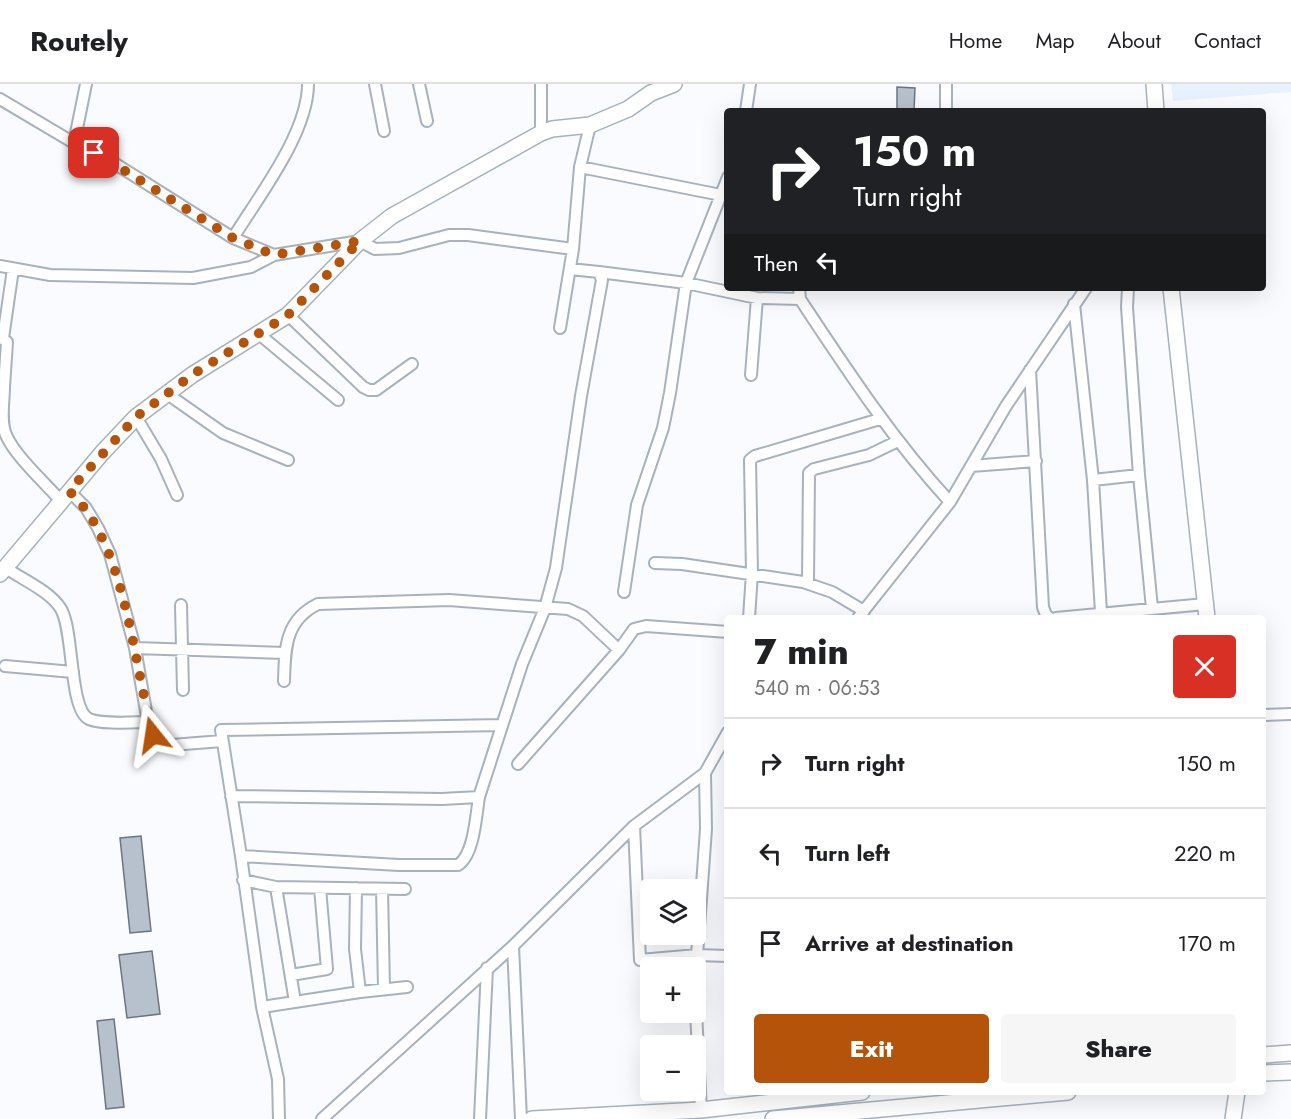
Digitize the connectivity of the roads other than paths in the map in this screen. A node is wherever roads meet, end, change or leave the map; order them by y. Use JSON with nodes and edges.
{"nodes":[{"id":1,"x":86,"y":84,"type":"edge"},
{"id":2,"x":308,"y":84,"type":"edge"},
{"id":3,"x":375,"y":84,"type":"edge"},
{"id":4,"x":419,"y":84,"type":"edge"},
{"id":5,"x":541,"y":84,"type":"edge"},
{"id":6,"x":674,"y":84,"type":"edge"},
{"id":7,"x":750,"y":84,"type":"edge"},
{"id":8,"x":946,"y":84,"type":"edge"},
{"id":9,"x":1154,"y":84,"type":"edge"},
{"id":10,"x":0,"y":99,"type":"edge"},
{"id":11,"x":746,"y":108,"type":"edge"},
{"id":12,"x":946,"y":108,"type":"edge"},
{"id":13,"x":1156,"y":108,"type":"edge"},
{"id":14,"x":427,"y":121,"type":"dead end"},
{"id":15,"x":590,"y":125,"type":"junction"},
{"id":16,"x":384,"y":131,"type":"dead end"},
{"id":17,"x":541,"y":133,"type":"junction"},
{"id":18,"x":74,"y":143,"type":"junction"},
{"id":19,"x":580,"y":167,"type":"junction"},
{"id":20,"x":724,"y":195,"type":"edge"},
{"id":21,"x":233,"y":238,"type":"junction"},
{"id":22,"x":360,"y":241,"type":"junction"},
{"id":23,"x":573,"y":249,"type":"junction"},
{"id":24,"x":274,"y":255,"type":"junction"},
{"id":25,"x":0,"y":266,"type":"edge"},
{"id":26,"x":13,"y":269,"type":"junction"},
{"id":27,"x":570,"y":269,"type":"junction"},
{"id":28,"x":599,"y":273,"type":"junction"},
{"id":29,"x":686,"y":283,"type":"junction"},
{"id":30,"x":1084,"y":291,"type":"edge"},
{"id":31,"x":1128,"y":291,"type":"edge"},
{"id":32,"x":1171,"y":291,"type":"edge"},
{"id":33,"x":799,"y":294,"type":"edge"},
{"id":34,"x":757,"y":298,"type":"junction"},
{"id":35,"x":1074,"y":304,"type":"junction"},
{"id":36,"x":288,"y":315,"type":"junction"},
{"id":37,"x":560,"y":328,"type":"dead end"},
{"id":38,"x":259,"y":334,"type":"junction"},
{"id":39,"x":1,"y":337,"type":"edge"},
{"id":40,"x":412,"y":364,"type":"dead end"},
{"id":41,"x":1030,"y":369,"type":"junction"},
{"id":42,"x":751,"y":375,"type":"dead end"},
{"id":43,"x":2,"y":387,"type":"edge"},
{"id":44,"x":166,"y":393,"type":"junction"},
{"id":45,"x":338,"y":400,"type":"dead end"},
{"id":46,"x":136,"y":417,"type":"junction"},
{"id":47,"x":880,"y":419,"type":"junction"},
{"id":48,"x":3,"y":434,"type":"edge"},
{"id":49,"x":898,"y":441,"type":"junction"},
{"id":50,"x":288,"y":460,"type":"dead end"},
{"id":51,"x":1036,"y":461,"type":"junction"},
{"id":52,"x":971,"y":466,"type":"junction"},
{"id":53,"x":1139,"y":475,"type":"junction"},
{"id":54,"x":1093,"y":480,"type":"junction"},
{"id":55,"x":177,"y":495,"type":"dead end"},
{"id":56,"x":65,"y":496,"type":"junction"},
{"id":57,"x":950,"y":502,"type":"junction"},
{"id":58,"x":656,"y":562,"type":"dead end"},
{"id":59,"x":3,"y":571,"type":"edge"},
{"id":60,"x":752,"y":573,"type":"junction"},
{"id":61,"x":808,"y":583,"type":"junction"},
{"id":62,"x":624,"y":592,"type":"dead end"},
{"id":63,"x":181,"y":604,"type":"dead end"},
{"id":64,"x":545,"y":608,"type":"junction"},
{"id":65,"x":1152,"y":608,"type":"junction"},
{"id":66,"x":1206,"y":611,"type":"edge"},
{"id":67,"x":1101,"y":612,"type":"junction"},
{"id":68,"x":861,"y":614,"type":"edge"},
{"id":69,"x":749,"y":615,"type":"edge"},
{"id":70,"x":1046,"y":615,"type":"edge"},
{"id":71,"x":1078,"y":615,"type":"edge"},
{"id":72,"x":724,"y":632,"type":"edge"},
{"id":73,"x":135,"y":648,"type":"junction"},
{"id":74,"x":182,"y":649,"type":"junction"},
{"id":75,"x":619,"y":650,"type":"junction"},
{"id":76,"x":285,"y":653,"type":"junction"},
{"id":77,"x":5,"y":666,"type":"dead end"},
{"id":78,"x":73,"y":672,"type":"junction"},
{"id":79,"x":284,"y":681,"type":"dead end"},
{"id":80,"x":183,"y":690,"type":"dead end"},
{"id":81,"x":1291,"y":714,"type":"edge"},
{"id":82,"x":1266,"y":715,"type":"edge"},
{"id":83,"x":149,"y":722,"type":"junction"},
{"id":84,"x":502,"y":725,"type":"junction"},
{"id":85,"x":724,"y":739,"type":"edge"},
{"id":86,"x":222,"y":741,"type":"junction"},
{"id":87,"x":518,"y":764,"type":"dead end"},
{"id":88,"x":705,"y":773,"type":"junction"},
{"id":89,"x":231,"y":796,"type":"junction"},
{"id":90,"x":479,"y":797,"type":"junction"},
{"id":91,"x":634,"y":826,"type":"junction"},
{"id":92,"x":241,"y":856,"type":"junction"},
{"id":93,"x":243,"y":880,"type":"junction"},
{"id":94,"x":276,"y":887,"type":"junction"},
{"id":95,"x":320,"y":888,"type":"junction"},
{"id":96,"x":356,"y":888,"type":"junction"},
{"id":97,"x":382,"y":889,"type":"junction"},
{"id":98,"x":405,"y":889,"type":"dead end"},
{"id":99,"x":513,"y":946,"type":"junction"},
{"id":100,"x":697,"y":955,"type":"junction"},
{"id":101,"x":724,"y":956,"type":"edge"},
{"id":102,"x":487,"y":968,"type":"junction"},
{"id":103,"x":291,"y":975,"type":"junction"},
{"id":104,"x":407,"y":987,"type":"dead end"},
{"id":105,"x":384,"y":988,"type":"junction"},
{"id":106,"x":360,"y":992,"type":"junction"},
{"id":107,"x":296,"y":1002,"type":"junction"},
{"id":108,"x":262,"y":1007,"type":"junction"},
{"id":109,"x":696,"y":1023,"type":"edge"},
{"id":110,"x":1291,"y":1053,"type":"edge"},
{"id":111,"x":1266,"y":1055,"type":"edge"},
{"id":112,"x":1291,"y":1072,"type":"edge"},
{"id":113,"x":1266,"y":1073,"type":"edge"},
{"id":114,"x":812,"y":1095,"type":"edge"},
{"id":115,"x":1035,"y":1095,"type":"edge"},
{"id":116,"x":1237,"y":1095,"type":"edge"},
{"id":117,"x":796,"y":1096,"type":"edge"},
{"id":118,"x":700,"y":1110,"type":"junction"},
{"id":119,"x":279,"y":1119,"type":"edge"},
{"id":120,"x":322,"y":1119,"type":"edge"},
{"id":121,"x":480,"y":1119,"type":"edge"},
{"id":122,"x":521,"y":1119,"type":"edge"},
{"id":123,"x":532,"y":1119,"type":"edge"},
{"id":124,"x":772,"y":1119,"type":"edge"},
{"id":125,"x":1233,"y":1119,"type":"edge"}],
"edges":[{"from":1,"to":18,"type":"street"},
{"from":2,"to":21,"type":"street"},
{"from":3,"to":16,"type":"street"},
{"from":4,"to":14,"type":"street"},
{"from":5,"to":17,"type":"street"},
{"from":6,"to":15,"type":"main road"},
{"from":7,"to":11,"type":"street"},
{"from":8,"to":12,"type":"street"},
{"from":9,"to":13,"type":"main road"},
{"from":10,"to":18,"type":"street"},
{"from":15,"to":17,"type":"main road"},
{"from":15,"to":19,"type":"street"},
{"from":17,"to":22,"type":"main road"},
{"from":18,"to":21,"type":"street"},
{"from":19,"to":20,"type":"street"},
{"from":19,"to":23,"type":"street"},
{"from":20,"to":29,"type":"street"},
{"from":21,"to":24,"type":"street"},
{"from":22,"to":23,"type":"street"},
{"from":22,"to":24,"type":"street"},
{"from":22,"to":36,"type":"main road"},
{"from":23,"to":27,"type":"street"},
{"from":24,"to":26,"type":"street"},
{"from":25,"to":26,"type":"street"},
{"from":26,"to":39,"type":"street"},
{"from":27,"to":28,"type":"street"},
{"from":27,"to":37,"type":"street"},
{"from":28,"to":29,"type":"street"},
{"from":28,"to":64,"type":"street"},
{"from":29,"to":34,"type":"street"},
{"from":29,"to":62,"type":"street"},
{"from":30,"to":35,"type":"street"},
{"from":31,"to":53,"type":"street"},
{"from":32,"to":66,"type":"main road"},
{"from":33,"to":34,"type":"street"},
{"from":33,"to":47,"type":"street"},
{"from":34,"to":42,"type":"street"},
{"from":35,"to":41,"type":"street"},
{"from":35,"to":54,"type":"street"},
{"from":36,"to":38,"type":"main road"},
{"from":36,"to":40,"type":"street"},
{"from":38,"to":44,"type":"main road"},
{"from":38,"to":45,"type":"street"},
{"from":39,"to":43,"type":"street"},
{"from":41,"to":51,"type":"street"},
{"from":41,"to":52,"type":"street"},
{"from":43,"to":48,"type":"street"},
{"from":44,"to":46,"type":"main road"},
{"from":44,"to":50,"type":"street"},
{"from":46,"to":55,"type":"street"},
{"from":46,"to":56,"type":"main road"},
{"from":47,"to":49,"type":"street"},
{"from":47,"to":60,"type":"street"},
{"from":48,"to":56,"type":"street"},
{"from":49,"to":57,"type":"street"},
{"from":49,"to":61,"type":"street"},
{"from":51,"to":52,"type":"street"},
{"from":51,"to":70,"type":"street"},
{"from":52,"to":57,"type":"street"},
{"from":53,"to":54,"type":"street"},
{"from":53,"to":65,"type":"street"},
{"from":54,"to":67,"type":"street"},
{"from":56,"to":59,"type":"main road"},
{"from":56,"to":73,"type":"street"},
{"from":57,"to":68,"type":"street"},
{"from":58,"to":60,"type":"street"},
{"from":59,"to":78,"type":"street"},
{"from":60,"to":61,"type":"street"},
{"from":60,"to":69,"type":"street"},
{"from":61,"to":68,"type":"street"},
{"from":63,"to":74,"type":"street"},
{"from":64,"to":75,"type":"street"},
{"from":64,"to":76,"type":"street"},
{"from":64,"to":84,"type":"street"},
{"from":65,"to":66,"type":"street"},
{"from":65,"to":67,"type":"street"},
{"from":67,"to":71,"type":"street"},
{"from":72,"to":75,"type":"street"},
{"from":73,"to":74,"type":"street"},
{"from":73,"to":83,"type":"street"},
{"from":74,"to":76,"type":"street"},
{"from":74,"to":80,"type":"street"},
{"from":75,"to":87,"type":"street"},
{"from":76,"to":79,"type":"street"},
{"from":77,"to":78,"type":"street"},
{"from":78,"to":83,"type":"street"},
{"from":81,"to":82,"type":"street"},
{"from":83,"to":86,"type":"street"},
{"from":84,"to":86,"type":"street"},
{"from":84,"to":90,"type":"street"},
{"from":85,"to":88,"type":"street"},
{"from":86,"to":89,"type":"street"},
{"from":88,"to":91,"type":"street"},
{"from":88,"to":100,"type":"street"},
{"from":89,"to":90,"type":"street"},
{"from":89,"to":92,"type":"street"},
{"from":90,"to":92,"type":"street"},
{"from":91,"to":99,"type":"street"},
{"from":91,"to":100,"type":"street"},
{"from":92,"to":93,"type":"street"},
{"from":93,"to":94,"type":"street"},
{"from":93,"to":108,"type":"street"},
{"from":94,"to":95,"type":"street"},
{"from":94,"to":103,"type":"street"},
{"from":95,"to":96,"type":"street"},
{"from":95,"to":103,"type":"street"},
{"from":96,"to":97,"type":"street"},
{"from":96,"to":106,"type":"street"},
{"from":97,"to":98,"type":"street"},
{"from":97,"to":105,"type":"street"},
{"from":99,"to":102,"type":"street"},
{"from":99,"to":122,"type":"street"},
{"from":100,"to":101,"type":"street"},
{"from":102,"to":120,"type":"street"},
{"from":102,"to":121,"type":"street"},
{"from":103,"to":107,"type":"street"},
{"from":104,"to":105,"type":"street"},
{"from":105,"to":106,"type":"street"},
{"from":106,"to":107,"type":"street"},
{"from":107,"to":108,"type":"street"},
{"from":108,"to":119,"type":"street"},
{"from":109,"to":118,"type":"street"},
{"from":110,"to":111,"type":"main road"},
{"from":112,"to":113,"type":"main road"},
{"from":114,"to":117,"type":"main road"},
{"from":115,"to":124,"type":"main road"},
{"from":116,"to":125,"type":"main road"},
{"from":117,"to":118,"type":"main road"},
{"from":118,"to":123,"type":"main road"}]}
